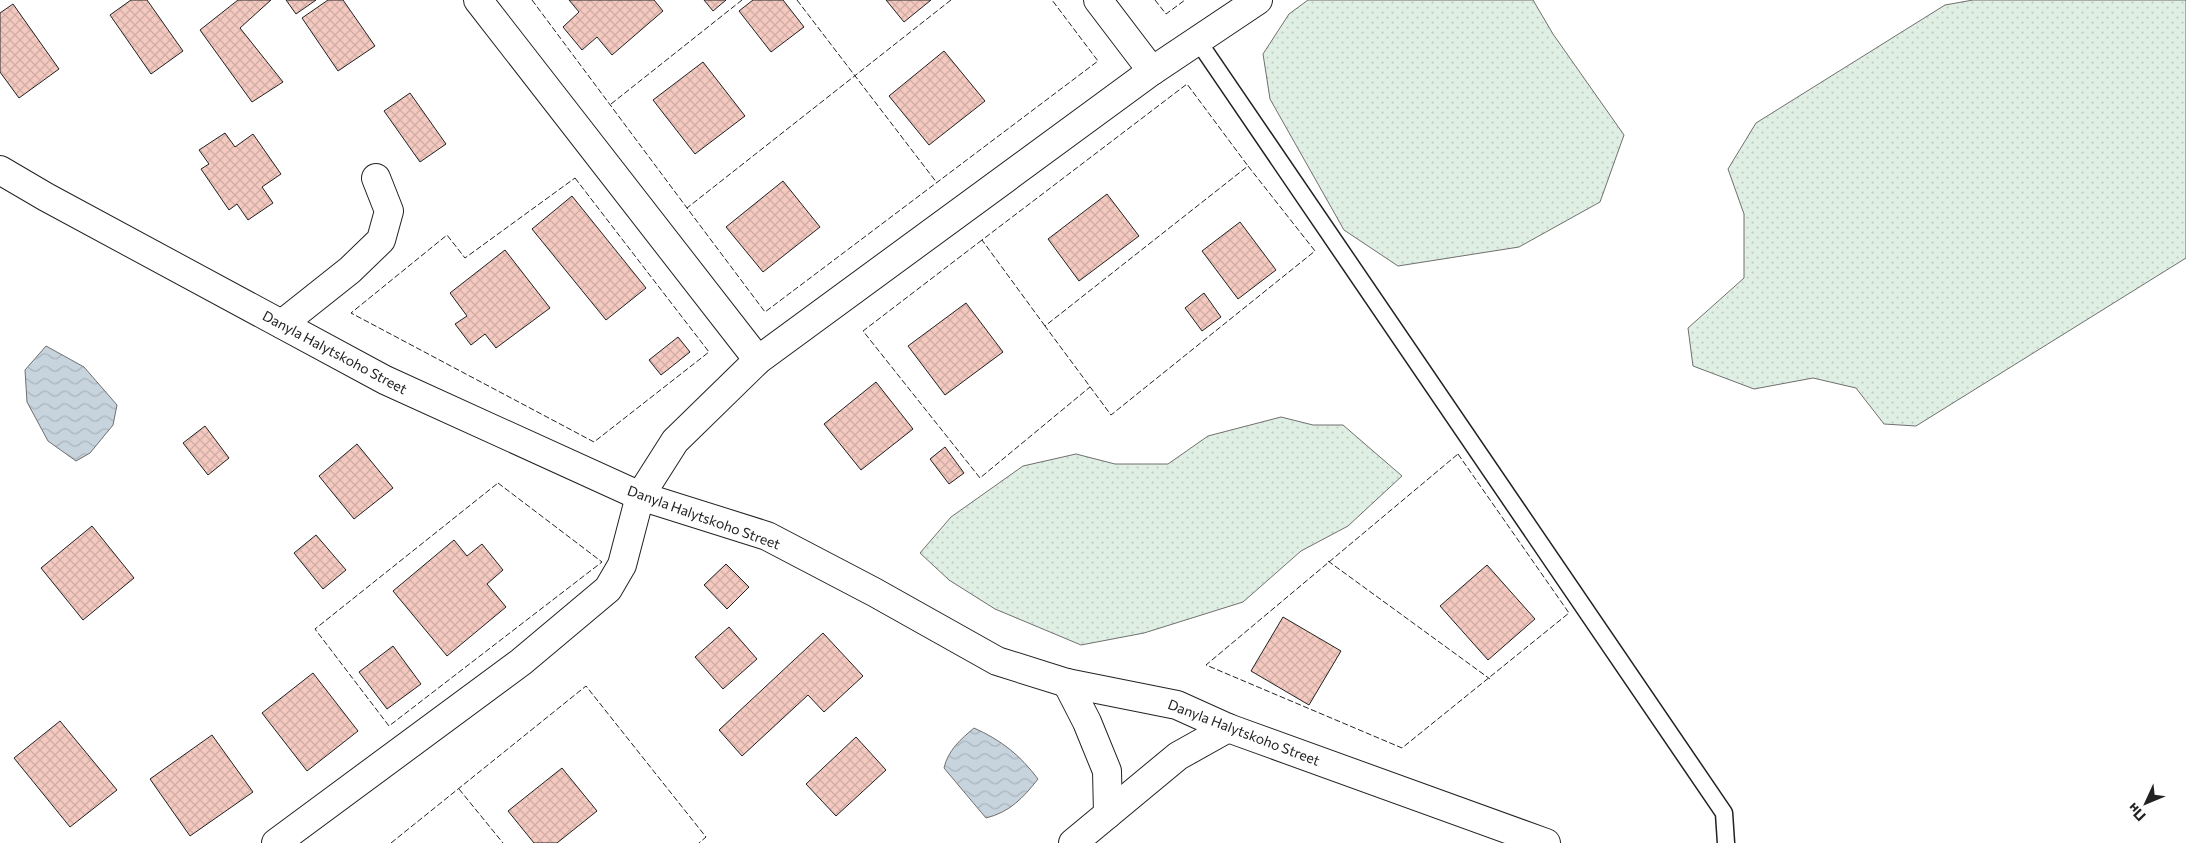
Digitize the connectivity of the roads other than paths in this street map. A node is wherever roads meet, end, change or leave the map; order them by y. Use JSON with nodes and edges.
{"nodes":[{"id":1,"x":478,"y":0,"type":"edge"},
{"id":2,"x":1098,"y":0,"type":"edge"},
{"id":3,"x":1258,"y":0,"type":"edge"},
{"id":4,"x":1198,"y":41,"type":"junction"},
{"id":5,"x":1152,"y":71,"type":"junction"},
{"id":6,"x":0,"y":170,"type":"edge"},
{"id":7,"x":376,"y":178,"type":"dead end"},
{"id":8,"x":282,"y":324,"type":"junction"},
{"id":9,"x":758,"y":360,"type":"junction"},
{"id":10,"x":640,"y":496,"type":"junction"},
{"id":11,"x":1068,"y":683,"type":"junction"},
{"id":12,"x":1228,"y":728,"type":"junction"},
{"id":13,"x":1108,"y":814,"type":"junction"},
{"id":14,"x":276,"y":843,"type":"edge"},
{"id":15,"x":1072,"y":843,"type":"edge"},
{"id":16,"x":1546,"y":843,"type":"edge"},
{"id":17,"x":1726,"y":843,"type":"edge"}],
"edges":[{"from":1,"to":9,"type":"street"},
{"from":2,"to":5,"type":"street"},
{"from":3,"to":4,"type":"street"},
{"from":4,"to":5,"type":"street"},
{"from":4,"to":17,"type":"lane"},
{"from":5,"to":9,"type":"street"},
{"from":6,"to":8,"type":"street","name":"Danyla Halytskoho Street"},
{"from":7,"to":8,"type":"street"},
{"from":8,"to":10,"type":"street","name":"Danyla Halytskoho Street"},
{"from":9,"to":10,"type":"street"},
{"from":10,"to":11,"type":"street","name":"Danyla Halytskoho Street"},
{"from":10,"to":14,"type":"street"},
{"from":11,"to":12,"type":"street","name":"Danyla Halytskoho Street"},
{"from":11,"to":13,"type":"street"},
{"from":12,"to":13,"type":"street"},
{"from":12,"to":16,"type":"street","name":"Danyla Halytskoho Street"},
{"from":13,"to":15,"type":"street"}]}
